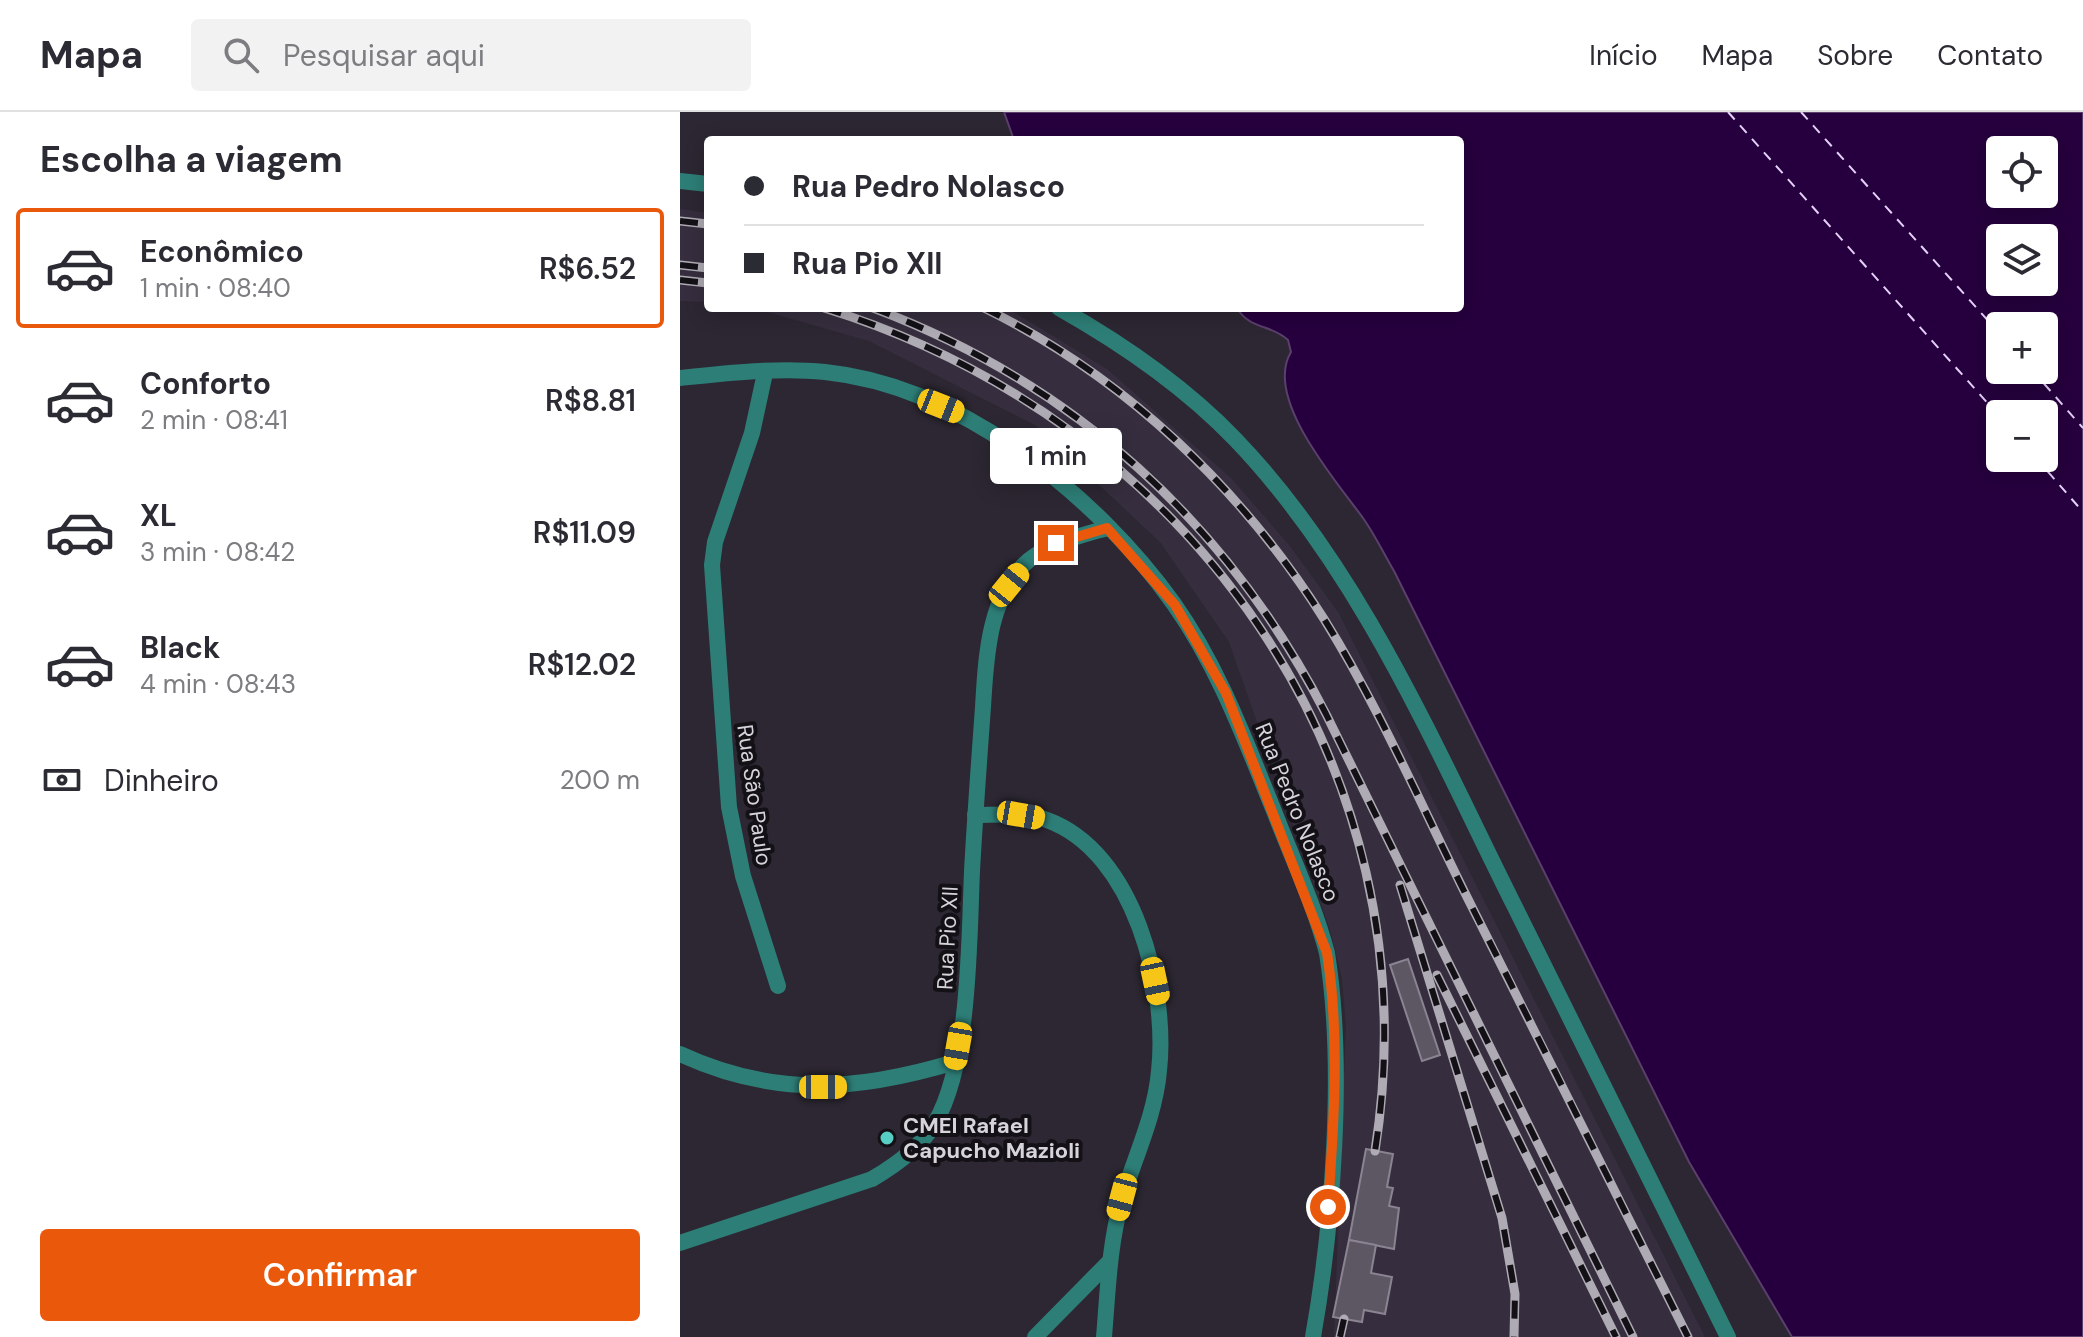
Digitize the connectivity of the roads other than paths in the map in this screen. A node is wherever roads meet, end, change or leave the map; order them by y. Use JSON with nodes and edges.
{"nodes":[{"id":1,"x":680,"y":181,"type":"edge"},
{"id":2,"x":704,"y":184,"type":"edge"},
{"id":3,"x":1065,"y":312,"type":"edge"},
{"id":4,"x":765,"y":373,"type":"junction"},
{"id":5,"x":680,"y":378,"type":"edge"},
{"id":6,"x":1107,"y":528,"type":"junction"},
{"id":7,"x":975,"y":815,"type":"junction"},
{"id":8,"x":778,"y":986,"type":"dead end"},
{"id":9,"x":680,"y":1054,"type":"edge"},
{"id":10,"x":680,"y":1062,"type":"edge"},
{"id":11,"x":955,"y":1062,"type":"junction"},
{"id":12,"x":699,"y":1063,"type":"junction"},
{"id":13,"x":680,"y":1243,"type":"edge"},
{"id":14,"x":1108,"y":1263,"type":"junction"},
{"id":15,"x":1035,"y":1337,"type":"edge"},
{"id":16,"x":1104,"y":1337,"type":"edge"},
{"id":17,"x":1313,"y":1337,"type":"edge"},
{"id":18,"x":1728,"y":1337,"type":"edge"}],
"edges":[{"from":1,"to":2,"type":"street"},
{"from":3,"to":18,"type":"street"},
{"from":4,"to":5,"type":"street","name":"Rua Pedro Nolasco"},
{"from":4,"to":6,"type":"street","name":"Rua Pedro Nolasco"},
{"from":4,"to":8,"type":"street","name":"Rua São Paulo"},
{"from":6,"to":7,"type":"street","name":"Rua Pio XII"},
{"from":6,"to":17,"type":"street","name":"Rua Pedro Nolasco"},
{"from":7,"to":11,"type":"street","name":"Rua Pio XII"},
{"from":7,"to":14,"type":"street"},
{"from":9,"to":12,"type":"street"},
{"from":10,"to":12,"type":"street"},
{"from":11,"to":12,"type":"street"},
{"from":11,"to":13,"type":"street","name":"Rua Pio XII"},
{"from":14,"to":15,"type":"street"},
{"from":14,"to":16,"type":"street"}]}
